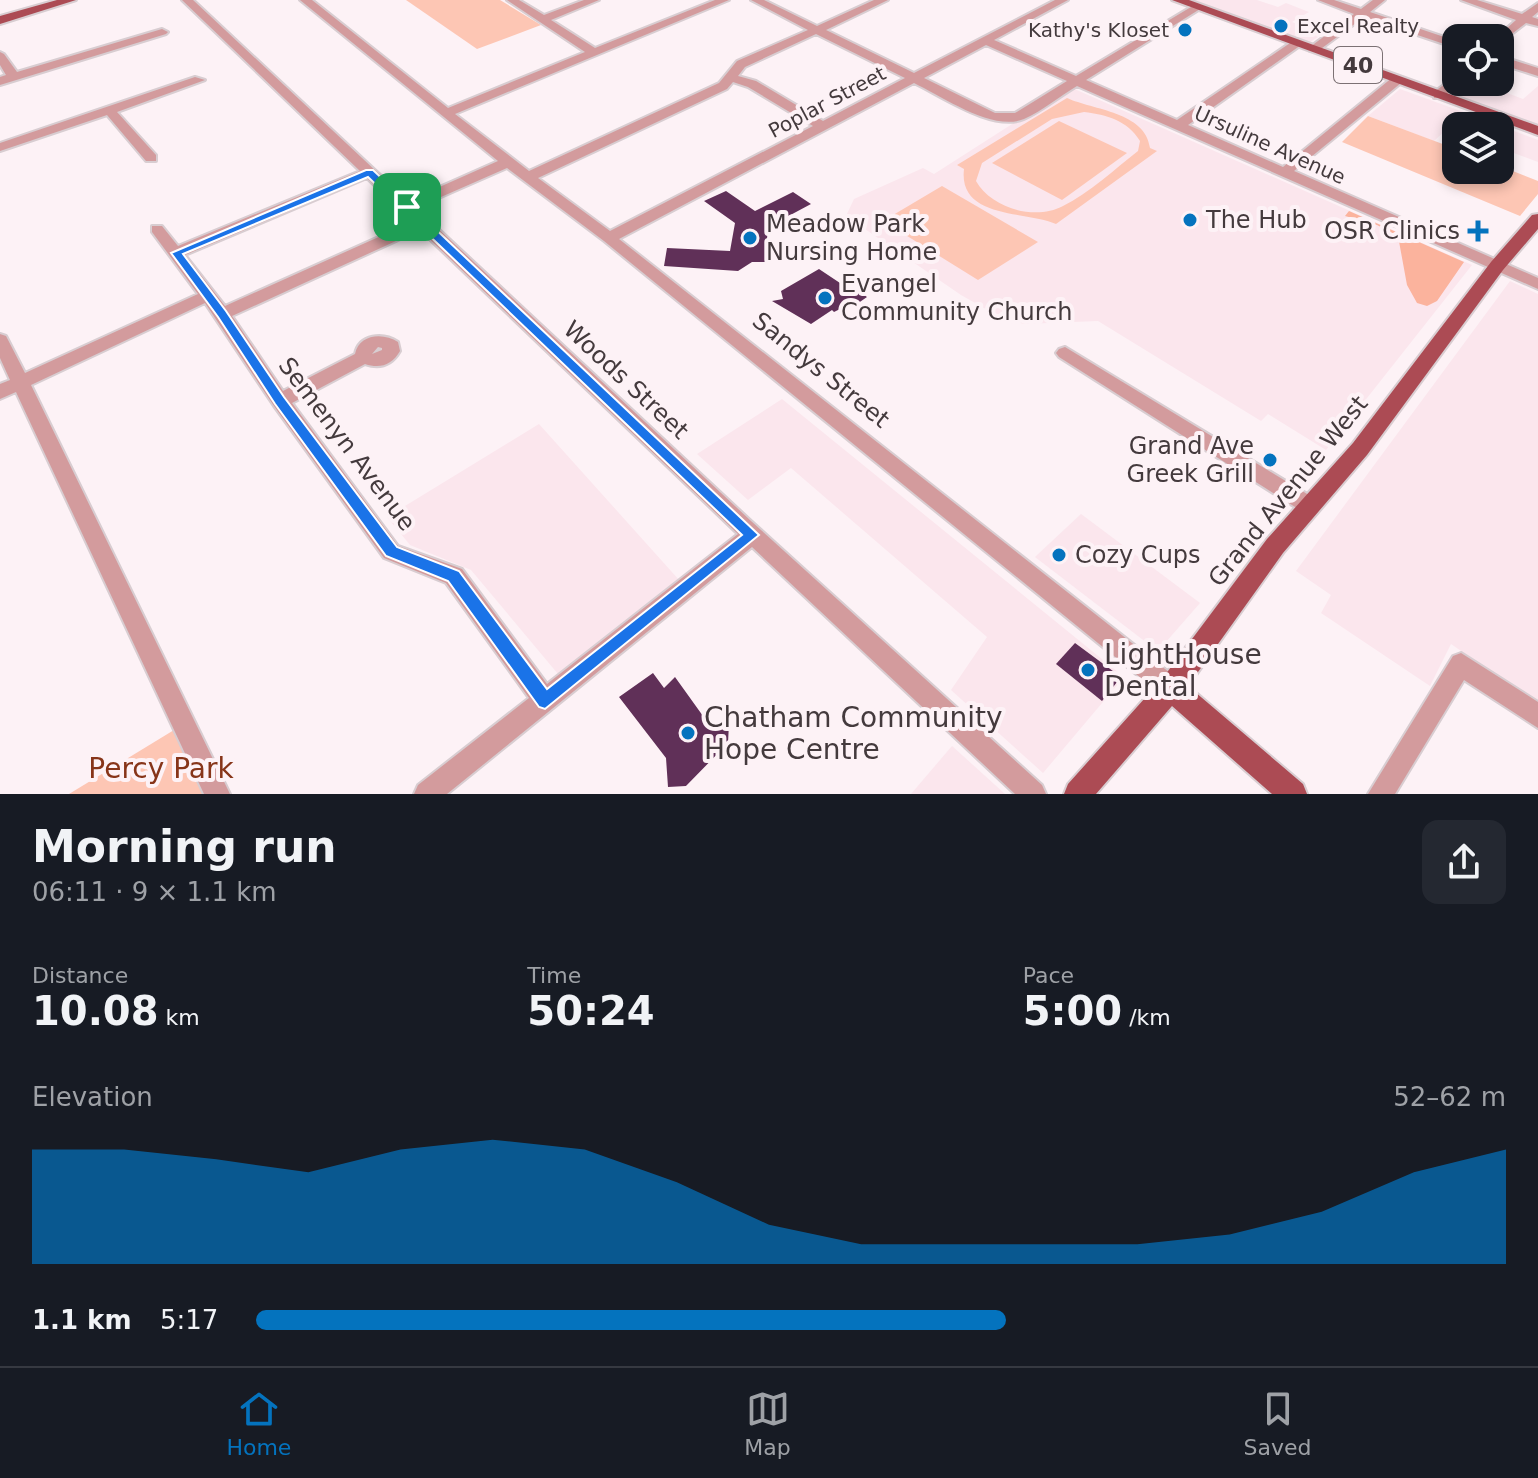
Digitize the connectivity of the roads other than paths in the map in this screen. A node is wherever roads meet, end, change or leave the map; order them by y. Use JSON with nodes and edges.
{"nodes":[{"id":1,"x":70,"y":0,"type":"edge"},
{"id":2,"x":187,"y":0,"type":"edge"},
{"id":3,"x":305,"y":0,"type":"edge"},
{"id":4,"x":512,"y":0,"type":"edge"},
{"id":5,"x":594,"y":0,"type":"edge"},
{"id":6,"x":724,"y":0,"type":"edge"},
{"id":7,"x":756,"y":0,"type":"edge"},
{"id":8,"x":883,"y":0,"type":"edge"},
{"id":9,"x":1063,"y":0,"type":"edge"},
{"id":10,"x":1178,"y":0,"type":"edge"},
{"id":11,"x":1323,"y":0,"type":"edge"},
{"id":12,"x":1380,"y":0,"type":"edge"},
{"id":13,"x":1466,"y":0,"type":"edge"},
{"id":14,"x":1538,"y":6,"type":"edge"},
{"id":15,"x":1196,"y":7,"type":"junction"},
{"id":16,"x":1363,"y":13,"type":"junction"},
{"id":17,"x":1524,"y":19,"type":"junction"},
{"id":18,"x":0,"y":20,"type":"edge"},
{"id":19,"x":542,"y":20,"type":"junction"},
{"id":20,"x":1538,"y":23,"type":"edge"},
{"id":21,"x":1514,"y":28,"type":"edge"},
{"id":22,"x":817,"y":30,"type":"junction"},
{"id":23,"x":162,"y":32,"type":"dead end"},
{"id":24,"x":1442,"y":40,"type":"edge"},
{"id":25,"x":986,"y":41,"type":"junction"},
{"id":26,"x":1297,"y":43,"type":"junction"},
{"id":27,"x":1314,"y":49,"type":"junction"},
{"id":28,"x":593,"y":52,"type":"junction"},
{"id":29,"x":0,"y":56,"type":"edge"},
{"id":30,"x":1514,"y":64,"type":"edge"},
{"id":31,"x":1538,"y":72,"type":"edge"},
{"id":32,"x":7,"y":78,"type":"edge"},
{"id":33,"x":732,"y":78,"type":"junction"},
{"id":34,"x":914,"y":78,"type":"junction"},
{"id":35,"x":199,"y":80,"type":"dead end"},
{"id":36,"x":1397,"y":80,"type":"junction"},
{"id":37,"x":1075,"y":81,"type":"junction"},
{"id":38,"x":1442,"y":92,"type":"edge"},
{"id":39,"x":1438,"y":95,"type":"junction"},
{"id":40,"x":110,"y":111,"type":"junction"},
{"id":41,"x":446,"y":113,"type":"junction"},
{"id":42,"x":823,"y":126,"type":"junction"},
{"id":43,"x":1178,"y":126,"type":"junction"},
{"id":44,"x":1538,"y":131,"type":"edge"},
{"id":45,"x":0,"y":147,"type":"edge"},
{"id":46,"x":151,"y":158,"type":"dead end"},
{"id":47,"x":508,"y":162,"type":"junction"},
{"id":48,"x":370,"y":172,"type":"junction"},
{"id":49,"x":1284,"y":173,"type":"junction"},
{"id":50,"x":528,"y":177,"type":"junction"},
{"id":51,"x":407,"y":207,"type":"junction"},
{"id":52,"x":1538,"y":219,"type":"edge"},
{"id":53,"x":423,"y":223,"type":"junction"},
{"id":54,"x":157,"y":229,"type":"dead end"},
{"id":55,"x":609,"y":238,"type":"junction"},
{"id":56,"x":176,"y":253,"type":"junction"},
{"id":57,"x":1497,"y":266,"type":"junction"},
{"id":58,"x":1538,"y":284,"type":"edge"},
{"id":59,"x":207,"y":296,"type":"junction"},
{"id":60,"x":222,"y":314,"type":"junction"},
{"id":61,"x":0,"y":340,"type":"edge"},
{"id":62,"x":1065,"y":353,"type":"dead end"},
{"id":63,"x":364,"y":357,"type":"dead end"},
{"id":64,"x":10,"y":387,"type":"edge"},
{"id":65,"x":280,"y":401,"type":"junction"},
{"id":66,"x":1310,"y":506,"type":"junction"},
{"id":67,"x":752,"y":535,"type":"junction"},
{"id":68,"x":1171,"y":688,"type":"junction"},
{"id":69,"x":545,"y":701,"type":"junction"},
{"id":70,"x":1538,"y":716,"type":"edge"},
{"id":71,"x":217,"y":794,"type":"edge"},
{"id":72,"x":427,"y":794,"type":"edge"},
{"id":73,"x":1033,"y":794,"type":"edge"},
{"id":74,"x":1078,"y":794,"type":"edge"},
{"id":75,"x":1293,"y":794,"type":"edge"},
{"id":76,"x":1381,"y":794,"type":"edge"}],
"edges":[{"from":1,"to":18,"type":"main road"},
{"from":2,"to":48,"type":"street","name":"Woods Street"},
{"from":3,"to":41,"type":"street","name":"Sandys Street"},
{"from":4,"to":19,"type":"street"},
{"from":5,"to":19,"type":"street"},
{"from":6,"to":28,"type":"street"},
{"from":7,"to":22,"type":"street"},
{"from":8,"to":22,"type":"street"},
{"from":9,"to":25,"type":"street","name":"Poplar Street"},
{"from":10,"to":15,"type":"main road","number":"40"},
{"from":11,"to":16,"type":"street"},
{"from":12,"to":16,"type":"street"},
{"from":13,"to":17,"type":"street"},
{"from":14,"to":17,"type":"street"},
{"from":15,"to":26,"type":"main road","number":"40"},
{"from":15,"to":37,"type":"street"},
{"from":16,"to":24,"type":"street"},
{"from":16,"to":27,"type":"street"},
{"from":17,"to":20,"type":"street"},
{"from":17,"to":21,"type":"street"},
{"from":19,"to":28,"type":"street"},
{"from":22,"to":33,"type":"street"},
{"from":22,"to":34,"type":"street"},
{"from":23,"to":32,"type":"street"},
{"from":25,"to":34,"type":"street","name":"Poplar Street"},
{"from":25,"to":37,"type":"street","name":"Ursuline Avenue"},
{"from":26,"to":27,"type":"main road","number":"40"},
{"from":26,"to":43,"type":"street"},
{"from":27,"to":36,"type":"main road","number":"40"},
{"from":28,"to":41,"type":"street"},
{"from":29,"to":32,"type":"street"},
{"from":30,"to":31,"type":"street"},
{"from":33,"to":42,"type":"street"},
{"from":33,"to":50,"type":"street"},
{"from":34,"to":37,"type":"street"},
{"from":34,"to":42,"type":"street","name":"Poplar Street"},
{"from":35,"to":40,"type":"street"},
{"from":36,"to":39,"type":"main road","number":"40"},
{"from":36,"to":49,"type":"street"},
{"from":37,"to":43,"type":"street","name":"Ursuline Avenue"},
{"from":38,"to":39,"type":"street"},
{"from":39,"to":44,"type":"main road","number":"40"},
{"from":40,"to":45,"type":"street"},
{"from":40,"to":46,"type":"street"},
{"from":41,"to":47,"type":"street","name":"Sandys Street"},
{"from":42,"to":55,"type":"street","name":"Poplar Street"},
{"from":43,"to":49,"type":"street","name":"Ursuline Avenue"},
{"from":47,"to":50,"type":"street","name":"Sandys Street"},
{"from":47,"to":51,"type":"street"},
{"from":48,"to":51,"type":"street","name":"Woods Street"},
{"from":48,"to":56,"type":"street"},
{"from":49,"to":57,"type":"street","name":"Ursuline Avenue"},
{"from":50,"to":55,"type":"street","name":"Sandys Street"},
{"from":51,"to":53,"type":"street","name":"Woods Street"},
{"from":52,"to":57,"type":"main road","name":"Grand Avenue West"},
{"from":53,"to":60,"type":"street"},
{"from":53,"to":67,"type":"street","name":"Woods Street"},
{"from":54,"to":56,"type":"street","name":"Semenyn Avenue"},
{"from":55,"to":68,"type":"street","name":"Sandys Street"},
{"from":56,"to":59,"type":"street","name":"Semenyn Avenue"},
{"from":57,"to":58,"type":"street","name":"Ursuline Avenue"},
{"from":57,"to":66,"type":"main road","name":"Grand Avenue West"},
{"from":59,"to":60,"type":"street","name":"Semenyn Avenue"},
{"from":59,"to":64,"type":"street"},
{"from":60,"to":65,"type":"street","name":"Semenyn Avenue"},
{"from":61,"to":64,"type":"street"},
{"from":62,"to":66,"type":"street"},
{"from":63,"to":65,"type":"street"},
{"from":64,"to":71,"type":"street"},
{"from":65,"to":69,"type":"street","name":"Semenyn Avenue"},
{"from":66,"to":68,"type":"main road","name":"Grand Avenue West"},
{"from":67,"to":69,"type":"street"},
{"from":67,"to":73,"type":"street","name":"Woods Street"},
{"from":68,"to":74,"type":"main road","name":"Grand Avenue West"},
{"from":68,"to":75,"type":"main road","name":"Sandys Street"},
{"from":69,"to":72,"type":"street"},
{"from":70,"to":76,"type":"street"}]}
